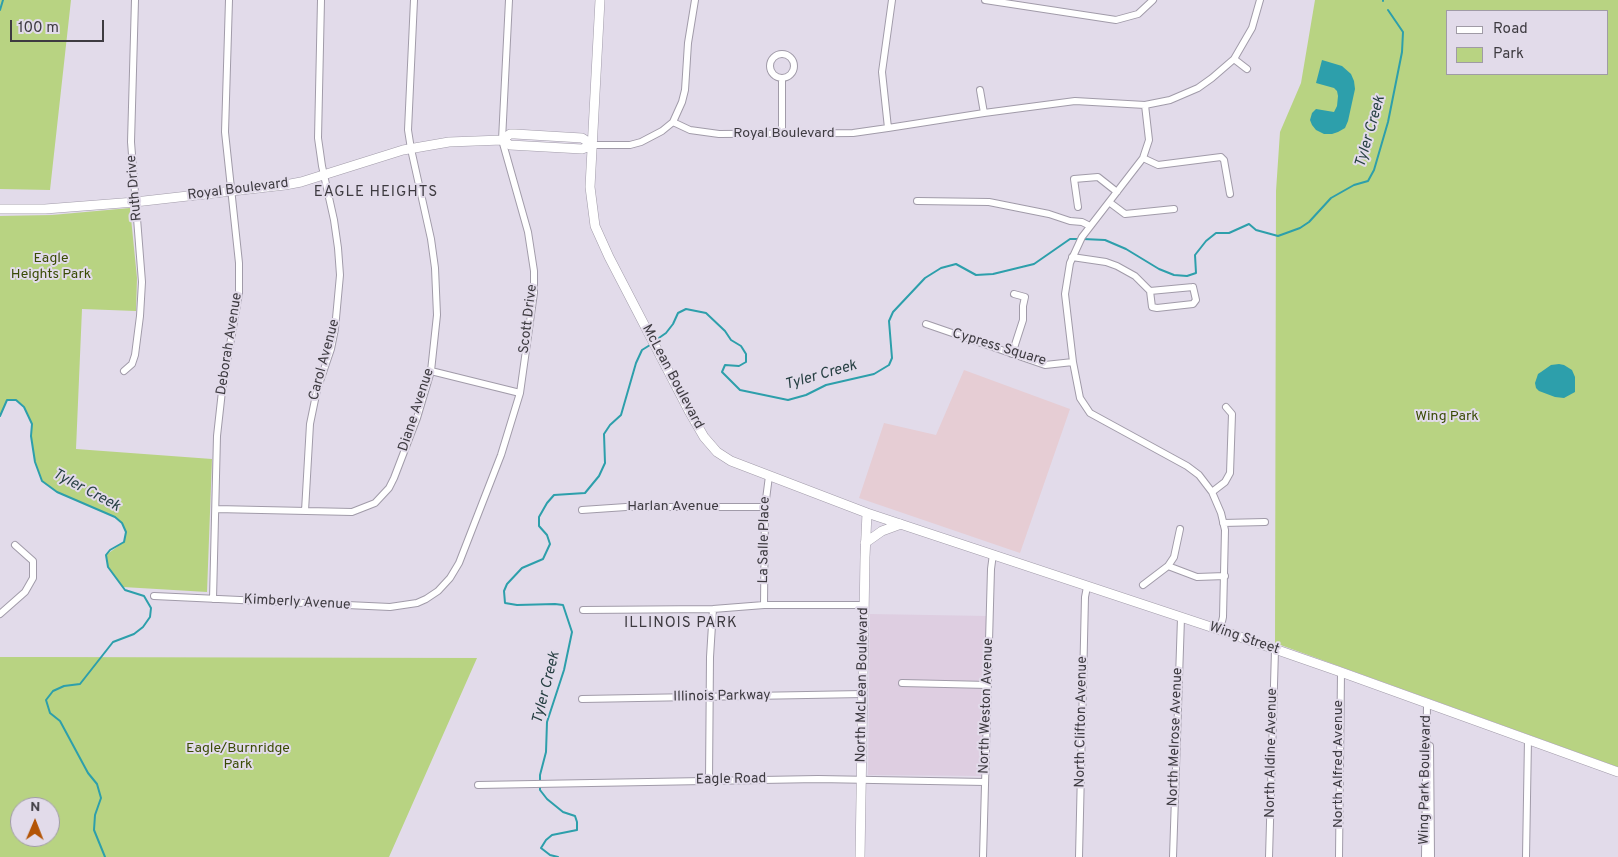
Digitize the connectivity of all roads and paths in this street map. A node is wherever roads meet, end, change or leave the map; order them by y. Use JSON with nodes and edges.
{"nodes":[{"id":1,"x":135,"y":0,"type":"edge"},
{"id":2,"x":228,"y":0,"type":"edge"},
{"id":3,"x":321,"y":0,"type":"edge"},
{"id":4,"x":414,"y":0,"type":"edge"},
{"id":5,"x":509,"y":0,"type":"edge"},
{"id":6,"x":600,"y":0,"type":"edge"},
{"id":7,"x":695,"y":0,"type":"edge"},
{"id":8,"x":892,"y":0,"type":"edge"},
{"id":9,"x":985,"y":0,"type":"edge"},
{"id":10,"x":1153,"y":0,"type":"edge"},
{"id":11,"x":1260,"y":0,"type":"edge"},
{"id":12,"x":1234,"y":59,"type":"junction"},
{"id":13,"x":1247,"y":69,"type":"dead end"},
{"id":14,"x":782,"y":79,"type":"junction"},
{"id":15,"x":980,"y":90,"type":"dead end"},
{"id":16,"x":1145,"y":105,"type":"junction"},
{"id":17,"x":984,"y":113,"type":"junction"},
{"id":18,"x":672,"y":122,"type":"junction"},
{"id":19,"x":888,"y":128,"type":"junction"},
{"id":20,"x":782,"y":134,"type":"junction"},
{"id":21,"x":502,"y":140,"type":"junction"},
{"id":22,"x":593,"y":145,"type":"junction"},
{"id":23,"x":411,"y":148,"type":"junction"},
{"id":24,"x":1143,"y":158,"type":"junction"},
{"id":25,"x":323,"y":175,"type":"junction"},
{"id":26,"x":230,"y":190,"type":"junction"},
{"id":27,"x":1117,"y":192,"type":"junction"},
{"id":28,"x":1230,"y":194,"type":"dead end"},
{"id":29,"x":135,"y":202,"type":"junction"},
{"id":30,"x":917,"y":202,"type":"dead end"},
{"id":31,"x":1109,"y":202,"type":"junction"},
{"id":32,"x":1078,"y":207,"type":"dead end"},
{"id":33,"x":0,"y":209,"type":"edge"},
{"id":34,"x":1174,"y":209,"type":"dead end"},
{"id":35,"x":1089,"y":228,"type":"junction"},
{"id":36,"x":1072,"y":257,"type":"junction"},
{"id":37,"x":1150,"y":291,"type":"junction"},
{"id":38,"x":1014,"y":294,"type":"dead end"},
{"id":39,"x":926,"y":324,"type":"dead end"},
{"id":40,"x":1012,"y":354,"type":"junction"},
{"id":41,"x":1073,"y":362,"type":"junction"},
{"id":42,"x":124,"y":371,"type":"dead end"},
{"id":43,"x":431,"y":371,"type":"junction"},
{"id":44,"x":520,"y":393,"type":"junction"},
{"id":45,"x":1226,"y":407,"type":"dead end"},
{"id":46,"x":769,"y":476,"type":"junction"},
{"id":47,"x":1212,"y":492,"type":"junction"},
{"id":48,"x":765,"y":507,"type":"junction"},
{"id":49,"x":216,"y":509,"type":"junction"},
{"id":50,"x":582,"y":510,"type":"dead end"},
{"id":51,"x":305,"y":512,"type":"junction"},
{"id":52,"x":867,"y":513,"type":"junction"},
{"id":53,"x":1265,"y":522,"type":"dead end"},
{"id":54,"x":1223,"y":523,"type":"junction"},
{"id":55,"x":901,"y":524,"type":"junction"},
{"id":56,"x":1180,"y":529,"type":"dead end"},
{"id":57,"x":865,"y":543,"type":"junction"},
{"id":58,"x":15,"y":545,"type":"dead end"},
{"id":59,"x":993,"y":554,"type":"junction"},
{"id":60,"x":1168,"y":566,"type":"junction"},
{"id":61,"x":1225,"y":576,"type":"junction"},
{"id":62,"x":1143,"y":584,"type":"dead end"},
{"id":63,"x":1087,"y":587,"type":"junction"},
{"id":64,"x":436,"y":592,"type":"joint"},
{"id":65,"x":154,"y":596,"type":"dead end"},
{"id":66,"x":213,"y":599,"type":"junction"},
{"id":67,"x":764,"y":605,"type":"junction"},
{"id":68,"x":864,"y":605,"type":"junction"},
{"id":69,"x":713,"y":608,"type":"junction"},
{"id":70,"x":583,"y":610,"type":"dead end"},
{"id":71,"x":0,"y":614,"type":"edge"},
{"id":72,"x":1181,"y":618,"type":"junction"},
{"id":73,"x":1220,"y":630,"type":"junction"},
{"id":74,"x":1275,"y":650,"type":"junction"},
{"id":75,"x":1341,"y":672,"type":"junction"},
{"id":76,"x":902,"y":683,"type":"dead end"},
{"id":77,"x":988,"y":685,"type":"junction"},
{"id":78,"x":862,"y":694,"type":"junction"},
{"id":79,"x":710,"y":697,"type":"junction"},
{"id":80,"x":582,"y":700,"type":"dead end"},
{"id":81,"x":1429,"y":704,"type":"junction"},
{"id":82,"x":1528,"y":739,"type":"junction"},
{"id":83,"x":1618,"y":772,"type":"edge"},
{"id":84,"x":709,"y":780,"type":"junction"},
{"id":85,"x":861,"y":780,"type":"junction"},
{"id":86,"x":985,"y":782,"type":"junction"},
{"id":87,"x":478,"y":785,"type":"dead end"},
{"id":88,"x":860,"y":857,"type":"edge"},
{"id":89,"x":983,"y":857,"type":"edge"},
{"id":90,"x":1079,"y":857,"type":"edge"},
{"id":91,"x":1174,"y":857,"type":"edge"},
{"id":92,"x":1270,"y":857,"type":"edge"},
{"id":93,"x":1339,"y":857,"type":"edge"},
{"id":94,"x":1425,"y":857,"type":"edge"},
{"id":95,"x":1431,"y":857,"type":"edge"},
{"id":96,"x":1526,"y":857,"type":"edge"}],
"edges":[{"from":1,"to":29,"type":"street","name":"Ruth Drive"},
{"from":2,"to":26,"type":"street","name":"Deborah Avenue"},
{"from":3,"to":25,"type":"street","name":"Carol Avenue"},
{"from":4,"to":23,"type":"street","name":"Diane Avenue"},
{"from":5,"to":21,"type":"street","name":"Scott Drive"},
{"from":6,"to":22,"type":"street"},
{"from":7,"to":18,"type":"street"},
{"from":8,"to":19,"type":"street"},
{"from":9,"to":10,"type":"street"},
{"from":11,"to":12,"type":"street","name":"Royal Boulevard"},
{"from":12,"to":13,"type":"street"},
{"from":12,"to":16,"type":"street","name":"Royal Boulevard"},
{"from":14,"to":14,"type":"street"},
{"from":14,"to":20,"type":"street"},
{"from":15,"to":17,"type":"street"},
{"from":16,"to":17,"type":"street","name":"Royal Boulevard"},
{"from":16,"to":24,"type":"street"},
{"from":17,"to":19,"type":"street","name":"Royal Boulevard"},
{"from":18,"to":20,"type":"street","name":"Royal Boulevard"},
{"from":18,"to":22,"type":"street","name":"Royal Boulevard"},
{"from":19,"to":20,"type":"street","name":"Royal Boulevard"},
{"from":21,"to":22,"type":"street","name":"Royal Boulevard"},
{"from":21,"to":23,"type":"street","name":"Royal Boulevard"},
{"from":21,"to":44,"type":"street","name":"Scott Drive"},
{"from":22,"to":46,"type":"street","name":"McLean Boulevard"},
{"from":23,"to":25,"type":"street","name":"Royal Boulevard"},
{"from":23,"to":43,"type":"street","name":"Diane Avenue"},
{"from":24,"to":27,"type":"street"},
{"from":24,"to":28,"type":"street"},
{"from":25,"to":26,"type":"street","name":"Royal Boulevard"},
{"from":25,"to":51,"type":"street","name":"Carol Avenue"},
{"from":26,"to":29,"type":"street","name":"Royal Boulevard"},
{"from":26,"to":49,"type":"street","name":"Deborah Avenue"},
{"from":27,"to":31,"type":"street"},
{"from":27,"to":32,"type":"street"},
{"from":29,"to":33,"type":"street","name":"Royal Boulevard"},
{"from":29,"to":42,"type":"street","name":"Ruth Drive"},
{"from":30,"to":35,"type":"street"},
{"from":31,"to":34,"type":"street"},
{"from":31,"to":35,"type":"street"},
{"from":35,"to":36,"type":"street"},
{"from":36,"to":37,"type":"street"},
{"from":36,"to":41,"type":"street"},
{"from":37,"to":37,"type":"street"},
{"from":38,"to":40,"type":"street"},
{"from":39,"to":40,"type":"street","name":"Cypress Square"},
{"from":40,"to":41,"type":"street","name":"Cypress Square"},
{"from":41,"to":47,"type":"street"},
{"from":43,"to":44,"type":"street"},
{"from":43,"to":51,"type":"street","name":"Diane Avenue"},
{"from":44,"to":64,"type":"street","name":"Scott Drive"},
{"from":45,"to":47,"type":"street"},
{"from":46,"to":48,"type":"street","name":"La Salle Place"},
{"from":46,"to":52,"type":"street","name":"McLean Boulevard"},
{"from":47,"to":54,"type":"street"},
{"from":48,"to":50,"type":"street","name":"Harlan Avenue"},
{"from":48,"to":67,"type":"street","name":"La Salle Place"},
{"from":49,"to":51,"type":"street","name":"Diane Avenue"},
{"from":49,"to":66,"type":"street","name":"Deborah Avenue"},
{"from":52,"to":55,"type":"street","name":"Wing Street"},
{"from":52,"to":57,"type":"street","name":"North McLean Boulevard"},
{"from":53,"to":54,"type":"street"},
{"from":54,"to":61,"type":"street"},
{"from":55,"to":57,"type":"street"},
{"from":55,"to":59,"type":"street","name":"Wing Street"},
{"from":56,"to":60,"type":"street"},
{"from":57,"to":68,"type":"street","name":"North McLean Boulevard"},
{"from":58,"to":71,"type":"street"},
{"from":59,"to":63,"type":"street","name":"Wing Street"},
{"from":59,"to":77,"type":"street","name":"North Weston Avenue"},
{"from":60,"to":61,"type":"street"},
{"from":60,"to":62,"type":"street"},
{"from":61,"to":73,"type":"street"},
{"from":63,"to":72,"type":"street","name":"Wing Street"},
{"from":63,"to":90,"type":"street","name":"North Clifton Avenue"},
{"from":64,"to":66,"type":"street","name":"Kimberly Avenue"},
{"from":65,"to":66,"type":"street","name":"Kimberly Avenue"},
{"from":67,"to":68,"type":"street"},
{"from":67,"to":69,"type":"street"},
{"from":68,"to":78,"type":"street","name":"North McLean Boulevard"},
{"from":69,"to":70,"type":"street"},
{"from":69,"to":79,"type":"street"},
{"from":72,"to":73,"type":"street","name":"Wing Street"},
{"from":72,"to":91,"type":"street","name":"North Melrose Avenue"},
{"from":73,"to":74,"type":"street","name":"Wing Street"},
{"from":74,"to":75,"type":"street","name":"Wing Street"},
{"from":74,"to":92,"type":"street","name":"North Aldine Avenue"},
{"from":75,"to":81,"type":"street","name":"Wing Street"},
{"from":75,"to":93,"type":"street","name":"North Alfred Avenue"},
{"from":76,"to":77,"type":"street"},
{"from":77,"to":86,"type":"street","name":"North Weston Avenue"},
{"from":78,"to":79,"type":"street","name":"Illinois Parkway"},
{"from":78,"to":85,"type":"street","name":"North McLean Boulevard"},
{"from":79,"to":80,"type":"street","name":"Illinois Parkway"},
{"from":79,"to":84,"type":"street"},
{"from":81,"to":82,"type":"street","name":"Wing Street"},
{"from":81,"to":94,"type":"street","name":"Wing Park Boulevard"},
{"from":81,"to":95,"type":"street","name":"Wing Park Boulevard"},
{"from":82,"to":83,"type":"street","name":"Wing Street"},
{"from":82,"to":96,"type":"street"},
{"from":84,"to":85,"type":"street","name":"Eagle Road"},
{"from":84,"to":87,"type":"street","name":"Eagle Road"},
{"from":85,"to":86,"type":"street","name":"Eagle Road"},
{"from":85,"to":88,"type":"street","name":"North McLean Boulevard"},
{"from":86,"to":89,"type":"street","name":"North Weston Avenue"}]}
